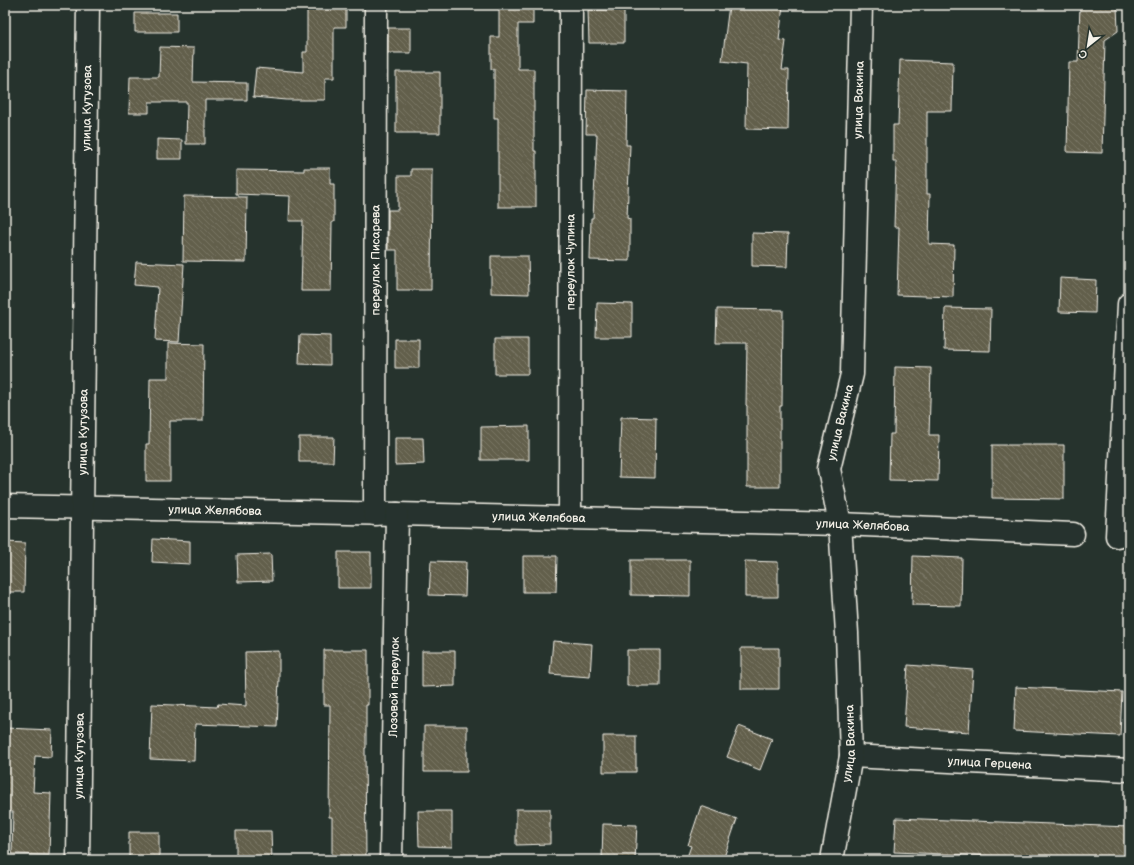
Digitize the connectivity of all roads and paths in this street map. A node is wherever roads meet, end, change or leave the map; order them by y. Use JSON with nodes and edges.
{"nodes":[{"id":1,"x":88,"y":5,"type":"edge"},
{"id":2,"x":376,"y":5,"type":"edge"},
{"id":3,"x":571,"y":5,"type":"edge"},
{"id":4,"x":861,"y":5,"type":"edge"},
{"id":5,"x":1129,"y":304,"type":"edge"},
{"id":6,"x":5,"y":506,"type":"edge"},
{"id":7,"x":82,"y":508,"type":"junction"},
{"id":8,"x":375,"y":514,"type":"junction"},
{"id":9,"x":397,"y":514,"type":"junction"},
{"id":10,"x":570,"y":518,"type":"junction"},
{"id":11,"x":840,"y":524,"type":"junction"},
{"id":12,"x":1073,"y":534,"type":"dead end"},
{"id":13,"x":1117,"y":536,"type":"dead end"},
{"id":14,"x":851,"y":756,"type":"junction"},
{"id":15,"x":1129,"y":770,"type":"edge"},
{"id":16,"x":78,"y":860,"type":"edge"},
{"id":17,"x":391,"y":860,"type":"edge"},
{"id":18,"x":832,"y":860,"type":"edge"}],
"edges":[{"from":1,"to":7,"type":"street","name":"улица Кутузова"},
{"from":2,"to":8,"type":"street","name":"переулок Писарева"},
{"from":3,"to":10,"type":"street","name":"переулок Чупина"},
{"from":4,"to":11,"type":"street","name":"улица Вакина"},
{"from":5,"to":13,"type":"street"},
{"from":6,"to":7,"type":"street","name":"улица Желябова"},
{"from":7,"to":8,"type":"street","name":"улица Желябова"},
{"from":7,"to":16,"type":"street","name":"улица Кутузова"},
{"from":8,"to":9,"type":"street","name":"улица Желябова"},
{"from":9,"to":10,"type":"street","name":"улица Желябова"},
{"from":9,"to":17,"type":"street","name":"Лозовой переулок"},
{"from":10,"to":11,"type":"street","name":"улица Желябова"},
{"from":11,"to":12,"type":"street","name":"улица Желябова"},
{"from":11,"to":14,"type":"street","name":"улица Вакина"},
{"from":14,"to":15,"type":"street","name":"улица Герцена"},
{"from":14,"to":18,"type":"street","name":"улица Вакина"}]}
